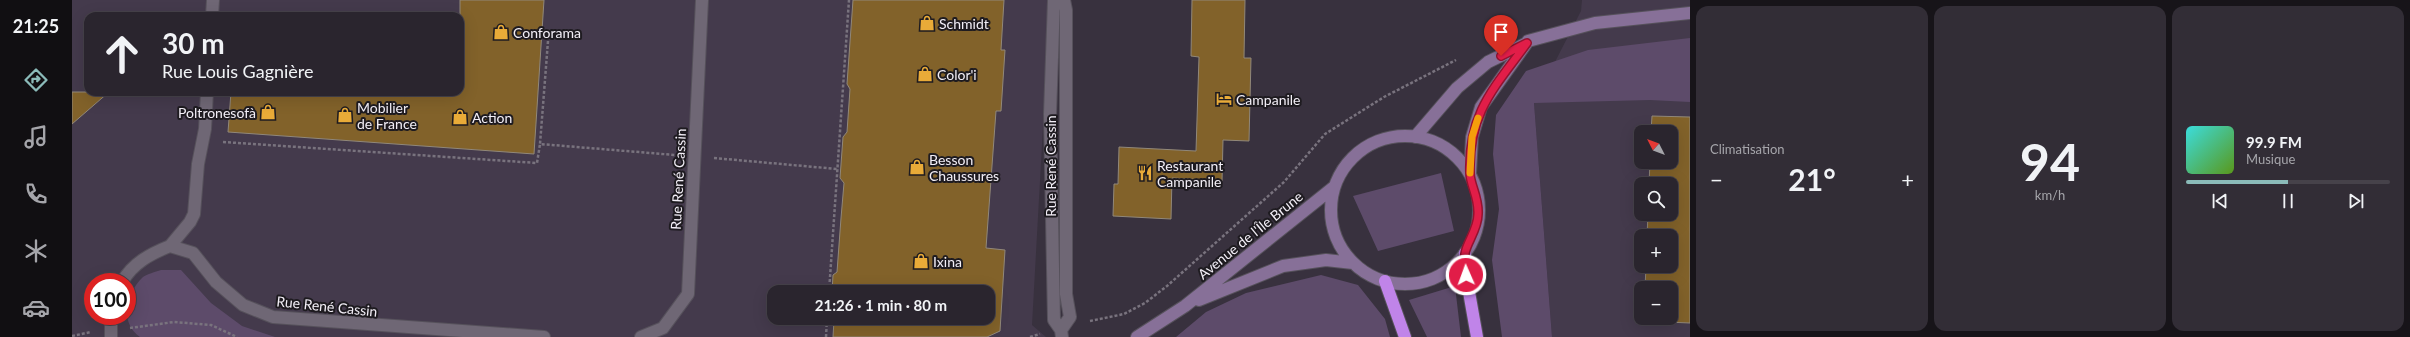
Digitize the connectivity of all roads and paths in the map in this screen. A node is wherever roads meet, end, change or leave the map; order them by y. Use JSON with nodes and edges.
{"nodes":[{"id":1,"x":213,"y":0,"type":"edge"},
{"id":2,"x":702,"y":0,"type":"edge"},
{"id":3,"x":848,"y":0,"type":"edge"},
{"id":4,"x":1054,"y":0,"type":"edge"},
{"id":5,"x":1064,"y":0,"type":"edge"},
{"id":6,"x":212,"y":12,"type":"edge"},
{"id":7,"x":1690,"y":13,"type":"edge"},
{"id":8,"x":548,"y":41,"type":"dead end"},
{"id":9,"x":1527,"y":43,"type":"junction"},
{"id":10,"x":1460,"y":58,"type":"dead end"},
{"id":11,"x":208,"y":96,"type":"edge"},
{"id":12,"x":1415,"y":136,"type":"junction"},
{"id":13,"x":218,"y":142,"type":"dead end"},
{"id":14,"x":540,"y":144,"type":"junction"},
{"id":15,"x":694,"y":156,"type":"junction"},
{"id":16,"x":837,"y":169,"type":"junction"},
{"id":17,"x":1470,"y":174,"type":"junction"},
{"id":18,"x":1334,"y":187,"type":"junction"},
{"id":19,"x":170,"y":246,"type":"junction"},
{"id":20,"x":1465,"y":253,"type":"junction"},
{"id":21,"x":1353,"y":263,"type":"junction"},
{"id":22,"x":128,"y":273,"type":"edge"},
{"id":23,"x":1385,"y":281,"type":"junction"},
{"id":24,"x":829,"y":285,"type":"edge"},
{"id":25,"x":1185,"y":306,"type":"junction"},
{"id":26,"x":1089,"y":322,"type":"dead end"},
{"id":27,"x":111,"y":325,"type":"edge"},
{"id":28,"x":827,"y":325,"type":"edge"},
{"id":29,"x":134,"y":327,"type":"dead end"},
{"id":30,"x":85,"y":333,"type":"dead end"},
{"id":31,"x":1062,"y":333,"type":"edge"},
{"id":32,"x":1033,"y":335,"type":"dead end"},
{"id":33,"x":72,"y":336,"type":"edge"},
{"id":34,"x":111,"y":337,"type":"edge"},
{"id":35,"x":237,"y":337,"type":"edge"},
{"id":36,"x":544,"y":337,"type":"edge"},
{"id":37,"x":641,"y":337,"type":"edge"},
{"id":38,"x":826,"y":337,"type":"edge"},
{"id":39,"x":1030,"y":337,"type":"edge"},
{"id":40,"x":1137,"y":337,"type":"edge"},
{"id":41,"x":1405,"y":337,"type":"edge"},
{"id":42,"x":1477,"y":337,"type":"edge"}],
"edges":[{"from":1,"to":6,"type":"street"},
{"from":2,"to":15,"type":"street","name":"Rue René Cassin"},
{"from":3,"to":16,"type":"path"},
{"from":4,"to":31,"type":"street","name":"Rue René Cassin"},
{"from":5,"to":31,"type":"street","name":"Rue René Cassin"},
{"from":7,"to":9,"type":"street"},
{"from":8,"to":14,"type":"path"},
{"from":9,"to":12,"type":"street"},
{"from":9,"to":17,"type":"street"},
{"from":10,"to":26,"type":"path"},
{"from":11,"to":19,"type":"street"},
{"from":12,"to":17,"type":"street"},
{"from":12,"to":18,"type":"street"},
{"from":13,"to":14,"type":"path"},
{"from":14,"to":15,"type":"path"},
{"from":15,"to":16,"type":"path"},
{"from":15,"to":37,"type":"street","name":"Rue René Cassin"},
{"from":16,"to":24,"type":"path"},
{"from":17,"to":20,"type":"street"},
{"from":18,"to":21,"type":"street"},
{"from":18,"to":25,"type":"street","name":"Avenue de l'Île Brune"},
{"from":19,"to":22,"type":"street"},
{"from":19,"to":36,"type":"street","name":"Rue René Cassin"},
{"from":20,"to":23,"type":"street"},
{"from":20,"to":42,"type":"highway"},
{"from":21,"to":23,"type":"street"},
{"from":21,"to":25,"type":"street","name":"Avenue de l'Île Brune"},
{"from":23,"to":41,"type":"highway"},
{"from":25,"to":40,"type":"street","name":"Avenue de l'Île Brune"},
{"from":27,"to":34,"type":"street"},
{"from":28,"to":38,"type":"path"},
{"from":29,"to":35,"type":"path"},
{"from":30,"to":33,"type":"path"},
{"from":32,"to":39,"type":"path"}]}
